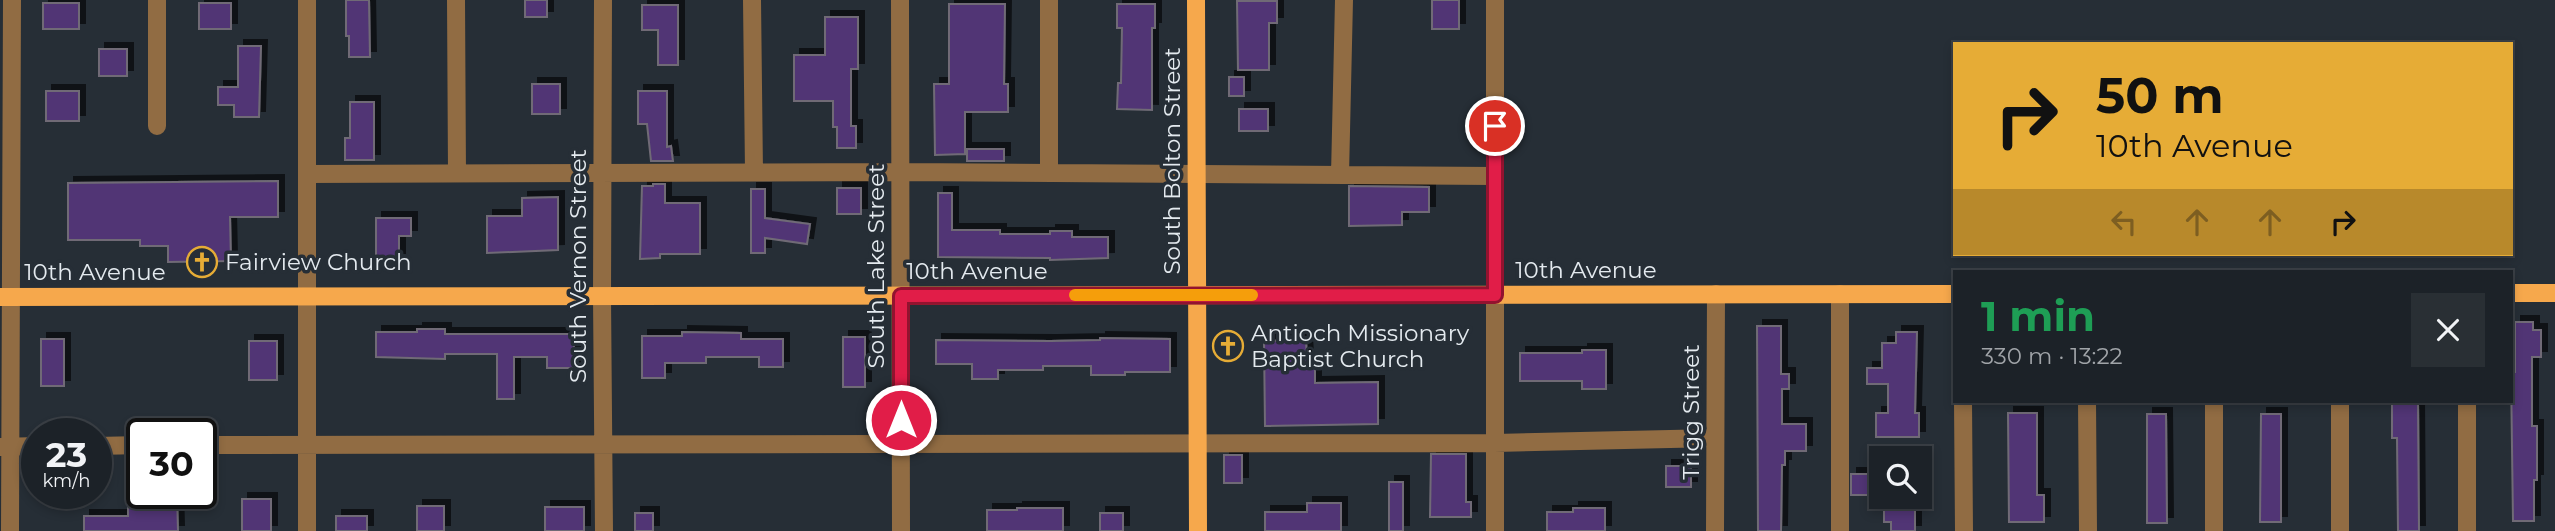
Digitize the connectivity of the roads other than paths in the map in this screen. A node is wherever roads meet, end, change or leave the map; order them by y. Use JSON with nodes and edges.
{"nodes":[{"id":1,"x":12,"y":0,"type":"edge"},
{"id":2,"x":157,"y":0,"type":"edge"},
{"id":3,"x":307,"y":0,"type":"edge"},
{"id":4,"x":456,"y":0,"type":"edge"},
{"id":5,"x":603,"y":0,"type":"edge"},
{"id":6,"x":752,"y":0,"type":"edge"},
{"id":7,"x":900,"y":0,"type":"edge"},
{"id":8,"x":1048,"y":0,"type":"edge"},
{"id":9,"x":1196,"y":0,"type":"edge"},
{"id":10,"x":1344,"y":0,"type":"edge"},
{"id":11,"x":1495,"y":0,"type":"edge"},
{"id":12,"x":157,"y":126,"type":"dead end"},
{"id":13,"x":6,"y":172,"type":"edge"},
{"id":14,"x":602,"y":172,"type":"junction"},
{"id":15,"x":754,"y":172,"type":"junction"},
{"id":16,"x":901,"y":172,"type":"junction"},
{"id":17,"x":457,"y":173,"type":"junction"},
{"id":18,"x":1048,"y":173,"type":"junction"},
{"id":19,"x":307,"y":174,"type":"junction"},
{"id":20,"x":1197,"y":174,"type":"junction"},
{"id":21,"x":1340,"y":175,"type":"junction"},
{"id":22,"x":1495,"y":176,"type":"junction"},
{"id":23,"x":2513,"y":293,"type":"edge"},
{"id":24,"x":2555,"y":293,"type":"edge"},
{"id":25,"x":1716,"y":294,"type":"junction"},
{"id":26,"x":1840,"y":294,"type":"junction"},
{"id":27,"x":1953,"y":294,"type":"edge"},
{"id":28,"x":1197,"y":295,"type":"junction"},
{"id":29,"x":1495,"y":295,"type":"junction"},
{"id":30,"x":901,"y":296,"type":"junction"},
{"id":31,"x":6,"y":297,"type":"edge"},
{"id":32,"x":601,"y":297,"type":"junction"},
{"id":33,"x":307,"y":298,"type":"junction"},
{"id":34,"x":1964,"y":403,"type":"edge"},
{"id":35,"x":2087,"y":403,"type":"edge"},
{"id":36,"x":2214,"y":403,"type":"edge"},
{"id":37,"x":2340,"y":403,"type":"edge"},
{"id":38,"x":2467,"y":403,"type":"edge"},
{"id":39,"x":1715,"y":439,"type":"junction"},
{"id":40,"x":1198,"y":443,"type":"junction"},
{"id":41,"x":1495,"y":443,"type":"junction"},
{"id":42,"x":307,"y":444,"type":"junction"},
{"id":43,"x":603,"y":444,"type":"junction"},
{"id":44,"x":217,"y":445,"type":"edge"},
{"id":45,"x":901,"y":445,"type":"junction"},
{"id":46,"x":5,"y":447,"type":"edge"},
{"id":47,"x":10,"y":531,"type":"edge"},
{"id":48,"x":307,"y":531,"type":"edge"},
{"id":49,"x":604,"y":531,"type":"edge"},
{"id":50,"x":901,"y":531,"type":"edge"},
{"id":51,"x":1198,"y":531,"type":"edge"},
{"id":52,"x":1495,"y":531,"type":"edge"},
{"id":53,"x":1715,"y":531,"type":"edge"},
{"id":54,"x":1840,"y":531,"type":"edge"},
{"id":55,"x":1964,"y":531,"type":"edge"},
{"id":56,"x":2088,"y":531,"type":"edge"},
{"id":57,"x":2214,"y":531,"type":"edge"},
{"id":58,"x":2340,"y":531,"type":"edge"},
{"id":59,"x":2467,"y":531,"type":"edge"}],
"edges":[{"from":1,"to":13,"type":"street"},
{"from":2,"to":12,"type":"street"},
{"from":3,"to":19,"type":"street"},
{"from":4,"to":17,"type":"street"},
{"from":5,"to":14,"type":"street","name":"South Vernon Street"},
{"from":6,"to":15,"type":"street"},
{"from":7,"to":16,"type":"street","name":"South Lake Street"},
{"from":8,"to":18,"type":"street"},
{"from":9,"to":20,"type":"main road","name":"South Bolton Street"},
{"from":10,"to":21,"type":"street"},
{"from":11,"to":22,"type":"street"},
{"from":13,"to":31,"type":"street"},
{"from":14,"to":15,"type":"street"},
{"from":14,"to":17,"type":"street"},
{"from":14,"to":32,"type":"street","name":"South Vernon Street"},
{"from":15,"to":16,"type":"street"},
{"from":16,"to":18,"type":"street"},
{"from":16,"to":30,"type":"street","name":"South Lake Street"},
{"from":17,"to":19,"type":"street"},
{"from":18,"to":20,"type":"street"},
{"from":19,"to":33,"type":"street"},
{"from":20,"to":21,"type":"street"},
{"from":20,"to":28,"type":"main road","name":"South Bolton Street"},
{"from":21,"to":22,"type":"street"},
{"from":22,"to":29,"type":"street"},
{"from":23,"to":24,"type":"main road"},
{"from":25,"to":26,"type":"main road","name":"10th Avenue"},
{"from":25,"to":29,"type":"main road","name":"10th Avenue"},
{"from":25,"to":39,"type":"street","name":"Trigg Street"},
{"from":26,"to":27,"type":"main road","name":"10th Avenue"},
{"from":26,"to":54,"type":"street"},
{"from":28,"to":29,"type":"main road","name":"10th Avenue"},
{"from":28,"to":30,"type":"main road","name":"10th Avenue"},
{"from":28,"to":40,"type":"main road","name":"South Bolton Street"},
{"from":29,"to":41,"type":"street"},
{"from":30,"to":32,"type":"main road","name":"10th Avenue"},
{"from":30,"to":45,"type":"street","name":"South Lake Street"},
{"from":31,"to":33,"type":"main road","name":"10th Avenue"},
{"from":31,"to":46,"type":"street"},
{"from":32,"to":33,"type":"main road","name":"10th Avenue"},
{"from":32,"to":43,"type":"street","name":"South Vernon Street"},
{"from":33,"to":42,"type":"street"},
{"from":34,"to":55,"type":"street"},
{"from":35,"to":56,"type":"street"},
{"from":36,"to":57,"type":"street"},
{"from":37,"to":58,"type":"street"},
{"from":38,"to":59,"type":"street"},
{"from":39,"to":41,"type":"street"},
{"from":39,"to":53,"type":"street","name":"Trigg Street"},
{"from":40,"to":41,"type":"street"},
{"from":40,"to":45,"type":"street"},
{"from":40,"to":51,"type":"main road","name":"South Bolton Street"},
{"from":41,"to":52,"type":"street"},
{"from":42,"to":43,"type":"street"},
{"from":42,"to":44,"type":"street"},
{"from":42,"to":48,"type":"street"},
{"from":43,"to":45,"type":"street"},
{"from":43,"to":49,"type":"street","name":"South Vernon Street"},
{"from":45,"to":50,"type":"street","name":"South Lake Street"},
{"from":46,"to":47,"type":"street"}]}
